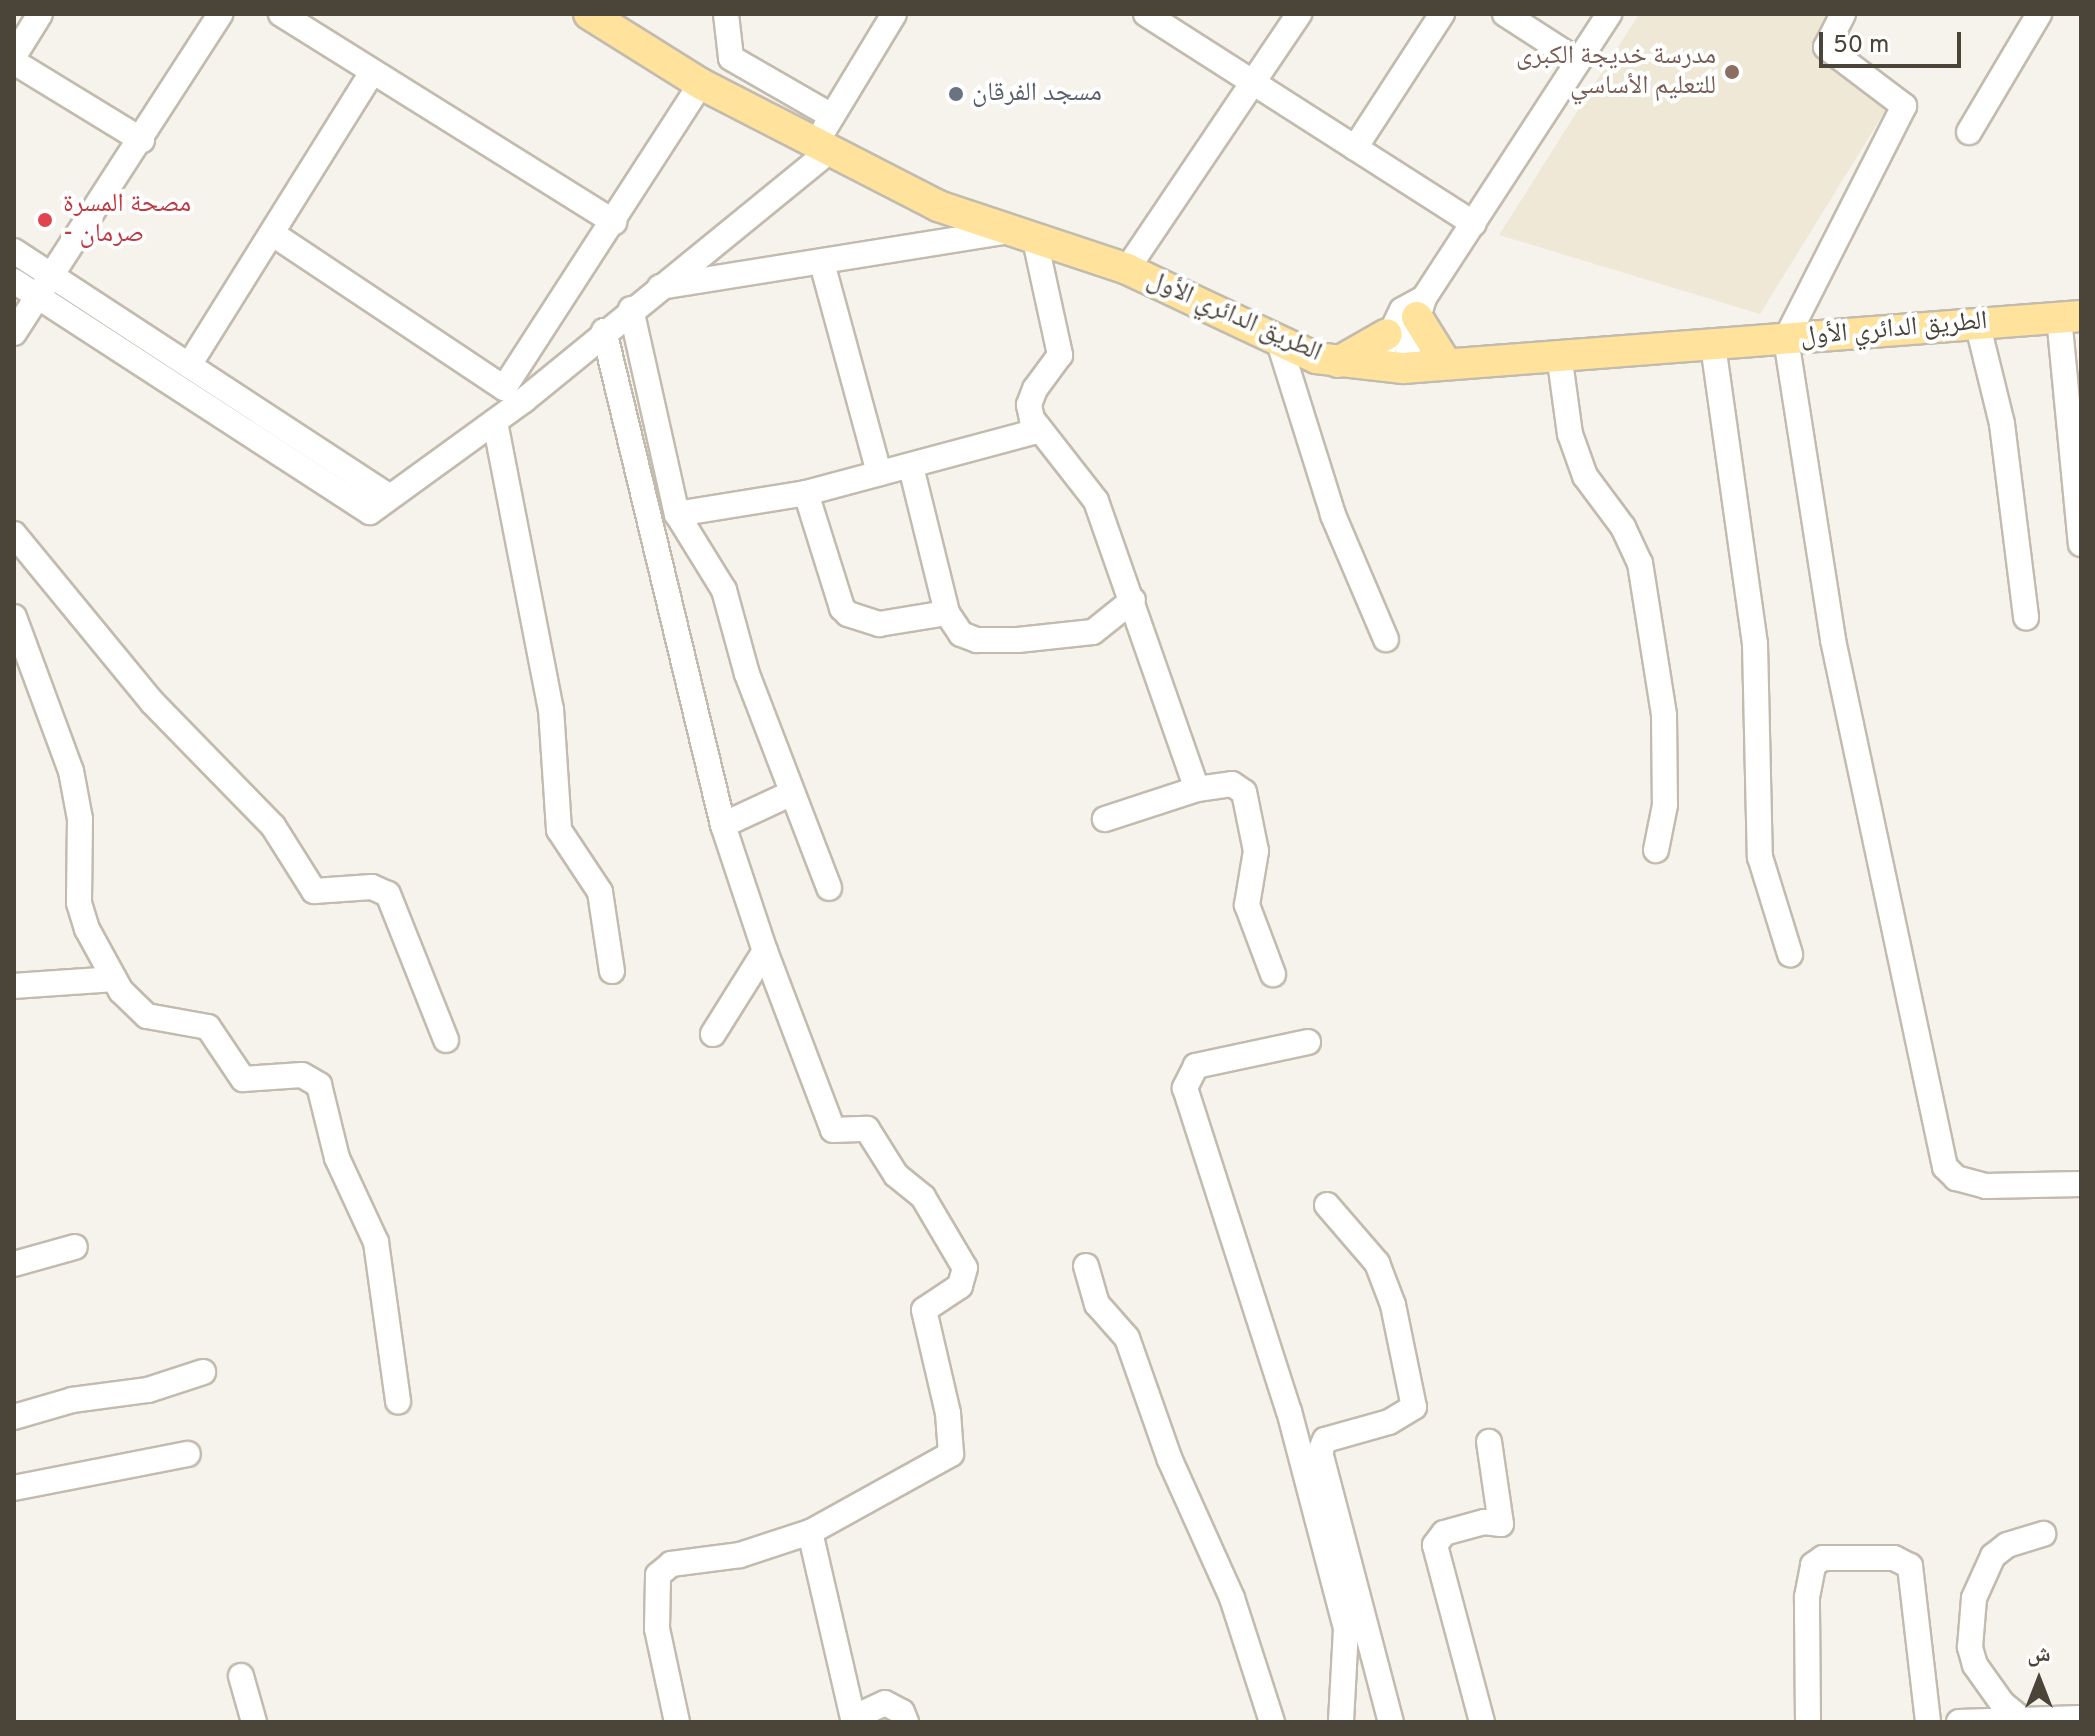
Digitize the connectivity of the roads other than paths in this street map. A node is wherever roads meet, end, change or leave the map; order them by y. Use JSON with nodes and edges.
{"nodes":[{"id":1,"x":40,"y":14,"type":"edge"},
{"id":2,"x":220,"y":14,"type":"edge"},
{"id":3,"x":281,"y":14,"type":"edge"},
{"id":4,"x":589,"y":14,"type":"edge"},
{"id":5,"x":726,"y":14,"type":"edge"},
{"id":6,"x":894,"y":14,"type":"edge"},
{"id":7,"x":1146,"y":14,"type":"edge"},
{"id":8,"x":1299,"y":14,"type":"edge"},
{"id":9,"x":1442,"y":14,"type":"edge"},
{"id":10,"x":1505,"y":14,"type":"edge"},
{"id":11,"x":1609,"y":14,"type":"edge"},
{"id":12,"x":1843,"y":14,"type":"edge"},
{"id":13,"x":2039,"y":14,"type":"edge"},
{"id":14,"x":619,"y":24,"type":"edge"},
{"id":15,"x":14,"y":56,"type":"edge"},
{"id":16,"x":1578,"y":61,"type":"junction"},
{"id":17,"x":14,"y":62,"type":"edge"},
{"id":18,"x":372,"y":72,"type":"junction"},
{"id":19,"x":1255,"y":83,"type":"junction"},
{"id":20,"x":701,"y":84,"type":"junction"},
{"id":21,"x":832,"y":116,"type":"junction"},
{"id":22,"x":1969,"y":132,"type":"dead end"},
{"id":23,"x":142,"y":140,"type":"junction"},
{"id":24,"x":821,"y":148,"type":"junction"},
{"id":25,"x":1355,"y":148,"type":"junction"},
{"id":26,"x":614,"y":222,"type":"junction"},
{"id":27,"x":1474,"y":224,"type":"junction"},
{"id":28,"x":273,"y":234,"type":"junction"},
{"id":29,"x":1021,"y":236,"type":"junction"},
{"id":30,"x":14,"y":251,"type":"edge"},
{"id":31,"x":822,"y":263,"type":"junction"},
{"id":32,"x":1127,"y":269,"type":"junction"},
{"id":33,"x":53,"y":275,"type":"junction"},
{"id":34,"x":14,"y":281,"type":"edge"},
{"id":35,"x":658,"y":288,"type":"junction"},
{"id":36,"x":39,"y":296,"type":"junction"},
{"id":37,"x":1421,"y":307,"type":"junction"},
{"id":38,"x":631,"y":309,"type":"junction"},
{"id":39,"x":2070,"y":316,"type":"edge"},
{"id":40,"x":1977,"y":322,"type":"junction"},
{"id":41,"x":604,"y":331,"type":"junction"},
{"id":42,"x":14,"y":333,"type":"edge"},
{"id":43,"x":1387,"y":334,"type":"junction"},
{"id":44,"x":1278,"y":339,"type":"junction"},
{"id":45,"x":1786,"y":339,"type":"junction"},
{"id":46,"x":1713,"y":345,"type":"junction"},
{"id":47,"x":1559,"y":354,"type":"junction"},
{"id":48,"x":191,"y":362,"type":"junction"},
{"id":49,"x":1338,"y":362,"type":"junction"},
{"id":50,"x":1445,"y":362,"type":"junction"},
{"id":51,"x":1392,"y":367,"type":"junction"},
{"id":52,"x":514,"y":394,"type":"junction"},
{"id":53,"x":495,"y":422,"type":"junction"},
{"id":54,"x":1038,"y":431,"type":"junction"},
{"id":55,"x":911,"y":467,"type":"junction"},
{"id":56,"x":879,"y":473,"type":"junction"},
{"id":57,"x":806,"y":493,"type":"junction"},
{"id":58,"x":390,"y":497,"type":"junction"},
{"id":59,"x":677,"y":514,"type":"junction"},
{"id":60,"x":14,"y":534,"type":"edge"},
{"id":61,"x":2081,"y":544,"type":"edge"},
{"id":62,"x":2081,"y":551,"type":"edge"},
{"id":63,"x":1133,"y":600,"type":"junction"},
{"id":64,"x":947,"y":613,"type":"junction"},
{"id":65,"x":14,"y":617,"type":"edge"},
{"id":66,"x":2026,"y":618,"type":"dead end"},
{"id":67,"x":1386,"y":639,"type":"dead end"},
{"id":68,"x":1197,"y":789,"type":"junction"},
{"id":69,"x":792,"y":793,"type":"junction"},
{"id":70,"x":1105,"y":819,"type":"dead end"},
{"id":71,"x":723,"y":825,"type":"junction"},
{"id":72,"x":1656,"y":850,"type":"dead end"},
{"id":73,"x":829,"y":888,"type":"dead end"},
{"id":74,"x":765,"y":951,"type":"junction"},
{"id":75,"x":1790,"y":954,"type":"dead end"},
{"id":76,"x":612,"y":971,"type":"dead end"},
{"id":77,"x":1273,"y":974,"type":"dead end"},
{"id":78,"x":114,"y":979,"type":"junction"},
{"id":79,"x":14,"y":986,"type":"edge"},
{"id":80,"x":713,"y":1034,"type":"dead end"},
{"id":81,"x":446,"y":1040,"type":"dead end"},
{"id":82,"x":1308,"y":1042,"type":"dead end"},
{"id":83,"x":2081,"y":1184,"type":"edge"},
{"id":84,"x":1327,"y":1205,"type":"dead end"},
{"id":85,"x":75,"y":1247,"type":"dead end"},
{"id":86,"x":14,"y":1264,"type":"edge"},
{"id":87,"x":1086,"y":1266,"type":"dead end"},
{"id":88,"x":203,"y":1372,"type":"dead end"},
{"id":89,"x":398,"y":1401,"type":"dead end"},
{"id":90,"x":14,"y":1417,"type":"edge"},
{"id":91,"x":1489,"y":1442,"type":"dead end"},
{"id":92,"x":188,"y":1454,"type":"dead end"},
{"id":93,"x":14,"y":1488,"type":"edge"},
{"id":94,"x":810,"y":1532,"type":"junction"},
{"id":95,"x":2043,"y":1534,"type":"dead end"},
{"id":96,"x":241,"y":1676,"type":"dead end"},
{"id":97,"x":2081,"y":1718,"type":"edge"},
{"id":98,"x":849,"y":1720,"type":"edge"},
{"id":99,"x":2024,"y":1721,"type":"edge"},
{"id":100,"x":254,"y":1722,"type":"edge"},
{"id":101,"x":677,"y":1722,"type":"edge"},
{"id":102,"x":906,"y":1722,"type":"edge"},
{"id":103,"x":1272,"y":1722,"type":"edge"},
{"id":104,"x":1341,"y":1722,"type":"edge"},
{"id":105,"x":1391,"y":1722,"type":"edge"},
{"id":106,"x":1482,"y":1722,"type":"edge"},
{"id":107,"x":1808,"y":1722,"type":"edge"},
{"id":108,"x":1928,"y":1722,"type":"edge"},
{"id":109,"x":1959,"y":1722,"type":"edge"}],
"edges":[{"from":1,"to":15,"type":"street"},
{"from":2,"to":23,"type":"street"},
{"from":3,"to":18,"type":"street"},
{"from":4,"to":14,"type":"main road","name":"الطريق الدائري الأول"},
{"from":5,"to":21,"type":"street"},
{"from":6,"to":21,"type":"street"},
{"from":7,"to":19,"type":"street"},
{"from":8,"to":19,"type":"street"},
{"from":9,"to":25,"type":"street"},
{"from":10,"to":16,"type":"street"},
{"from":11,"to":16,"type":"street"},
{"from":12,"to":45,"type":"street"},
{"from":13,"to":22,"type":"street"},
{"from":14,"to":20,"type":"main road","name":"الطريق الدائري الأول"},
{"from":16,"to":27,"type":"street"},
{"from":17,"to":23,"type":"street"},
{"from":18,"to":26,"type":"street"},
{"from":18,"to":28,"type":"street"},
{"from":19,"to":25,"type":"street"},
{"from":19,"to":32,"type":"street"},
{"from":20,"to":24,"type":"main road","name":"الطريق الدائري الأول"},
{"from":20,"to":26,"type":"street"},
{"from":21,"to":24,"type":"street"},
{"from":23,"to":33,"type":"street"},
{"from":24,"to":29,"type":"main road","name":"الطريق الدائري الأول"},
{"from":24,"to":35,"type":"street"},
{"from":25,"to":27,"type":"street"},
{"from":26,"to":52,"type":"street"},
{"from":27,"to":37,"type":"street"},
{"from":28,"to":48,"type":"street"},
{"from":28,"to":52,"type":"street"},
{"from":29,"to":31,"type":"street"},
{"from":29,"to":32,"type":"main road","name":"الطريق الدائري الأول"},
{"from":29,"to":54,"type":"street"},
{"from":30,"to":33,"type":"street"},
{"from":31,"to":35,"type":"street"},
{"from":31,"to":56,"type":"street"},
{"from":32,"to":44,"type":"main road","name":"الطريق الدائري الأول"},
{"from":33,"to":36,"type":"street"},
{"from":33,"to":48,"type":"street"},
{"from":34,"to":36,"type":"street"},
{"from":35,"to":38,"type":"street"},
{"from":36,"to":42,"type":"street"},
{"from":36,"to":58,"type":"street"},
{"from":37,"to":43,"type":"street"},
{"from":37,"to":50,"type":"main road"},
{"from":37,"to":51,"type":"street"},
{"from":38,"to":41,"type":"street"},
{"from":38,"to":59,"type":"street"},
{"from":39,"to":40,"type":"main road","name":"الطريق الدائري الأول"},
{"from":39,"to":61,"type":"street"},
{"from":40,"to":45,"type":"main road","name":"الطريق الدائري الأول"},
{"from":40,"to":66,"type":"street"},
{"from":41,"to":52,"type":"street"},
{"from":41,"to":71,"type":"street"},
{"from":43,"to":49,"type":"main road"},
{"from":43,"to":51,"type":"street"},
{"from":44,"to":49,"type":"main road","name":"الطريق الدائري الأول"},
{"from":44,"to":67,"type":"street"},
{"from":45,"to":46,"type":"main road","name":"الطريق الدائري الأول"},
{"from":45,"to":83,"type":"street"},
{"from":46,"to":47,"type":"main road","name":"الطريق الدائري الأول"},
{"from":46,"to":75,"type":"street"},
{"from":47,"to":50,"type":"main road","name":"الطريق الدائري الأول"},
{"from":47,"to":72,"type":"street"},
{"from":48,"to":58,"type":"street"},
{"from":49,"to":51,"type":"main road","name":"الطريق الدائري الأول"},
{"from":50,"to":51,"type":"main road","name":"الطريق الدائري الأول"},
{"from":52,"to":53,"type":"street"},
{"from":53,"to":58,"type":"street"},
{"from":53,"to":76,"type":"street"},
{"from":54,"to":55,"type":"street"},
{"from":54,"to":63,"type":"street"},
{"from":55,"to":56,"type":"street"},
{"from":55,"to":64,"type":"street"},
{"from":56,"to":57,"type":"street"},
{"from":57,"to":59,"type":"street"},
{"from":57,"to":64,"type":"street"},
{"from":59,"to":69,"type":"street"},
{"from":60,"to":81,"type":"street"},
{"from":61,"to":62,"type":"street"},
{"from":63,"to":64,"type":"street"},
{"from":63,"to":68,"type":"street"},
{"from":65,"to":78,"type":"street"},
{"from":68,"to":70,"type":"street"},
{"from":68,"to":77,"type":"street"},
{"from":69,"to":71,"type":"street"},
{"from":69,"to":73,"type":"street"},
{"from":71,"to":74,"type":"street"},
{"from":74,"to":80,"type":"street"},
{"from":74,"to":94,"type":"street"},
{"from":78,"to":79,"type":"street"},
{"from":78,"to":89,"type":"street"},
{"from":82,"to":104,"type":"street"},
{"from":84,"to":105,"type":"street"},
{"from":85,"to":86,"type":"street"},
{"from":87,"to":103,"type":"street"},
{"from":88,"to":90,"type":"street"},
{"from":91,"to":106,"type":"street"},
{"from":92,"to":93,"type":"street"},
{"from":94,"to":98,"type":"street"},
{"from":94,"to":101,"type":"street"},
{"from":95,"to":99,"type":"street"},
{"from":96,"to":100,"type":"street"},
{"from":97,"to":99,"type":"street"},
{"from":98,"to":102,"type":"street"},
{"from":99,"to":109,"type":"street"},
{"from":107,"to":108,"type":"street"}]}
